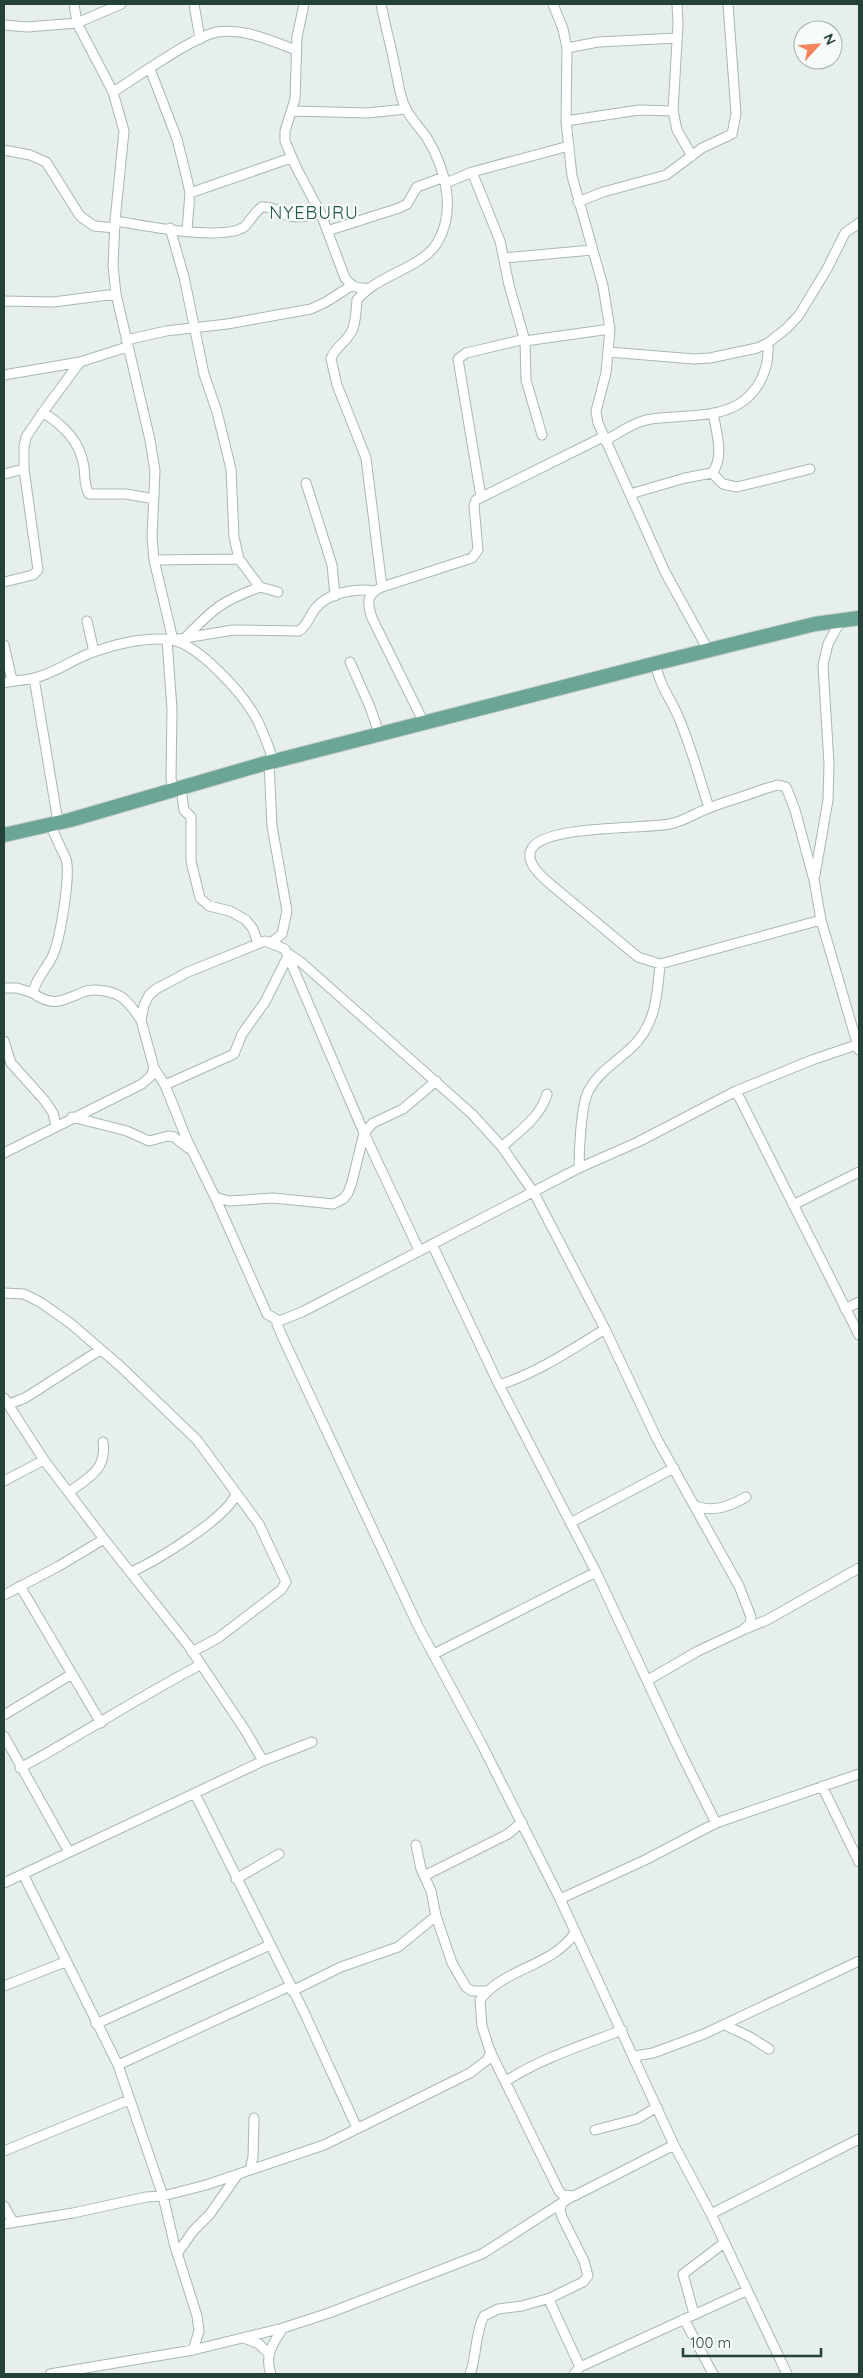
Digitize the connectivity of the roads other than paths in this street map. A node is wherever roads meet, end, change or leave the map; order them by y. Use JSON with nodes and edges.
{"nodes":[{"id":1,"x":74,"y":4,"type":"edge"},
{"id":2,"x":122,"y":4,"type":"edge"},
{"id":3,"x":194,"y":4,"type":"edge"},
{"id":4,"x":304,"y":4,"type":"edge"},
{"id":5,"x":381,"y":4,"type":"edge"},
{"id":6,"x":553,"y":4,"type":"edge"},
{"id":7,"x":677,"y":4,"type":"edge"},
{"id":8,"x":728,"y":4,"type":"edge"},
{"id":9,"x":77,"y":23,"type":"junction"},
{"id":10,"x":4,"y":25,"type":"edge"},
{"id":11,"x":200,"y":38,"type":"junction"},
{"id":12,"x":677,"y":38,"type":"junction"},
{"id":13,"x":567,"y":48,"type":"junction"},
{"id":14,"x":296,"y":50,"type":"junction"},
{"id":15,"x":150,"y":69,"type":"junction"},
{"id":16,"x":113,"y":92,"type":"junction"},
{"id":17,"x":405,"y":109,"type":"junction"},
{"id":18,"x":293,"y":111,"type":"junction"},
{"id":19,"x":673,"y":111,"type":"junction"},
{"id":20,"x":566,"y":121,"type":"junction"},
{"id":21,"x":569,"y":146,"type":"junction"},
{"id":22,"x":4,"y":150,"type":"edge"},
{"id":23,"x":692,"y":156,"type":"junction"},
{"id":24,"x":291,"y":158,"type":"junction"},
{"id":25,"x":472,"y":172,"type":"junction"},
{"id":26,"x":445,"y":180,"type":"junction"},
{"id":27,"x":190,"y":193,"type":"junction"},
{"id":28,"x":578,"y":202,"type":"junction"},
{"id":29,"x":321,"y":214,"type":"junction"},
{"id":30,"x":859,"y":223,"type":"edge"},
{"id":31,"x":115,"y":224,"type":"junction"},
{"id":32,"x":170,"y":228,"type":"junction"},
{"id":33,"x":187,"y":230,"type":"junction"},
{"id":34,"x":327,"y":230,"type":"junction"},
{"id":35,"x":592,"y":250,"type":"junction"},
{"id":36,"x":504,"y":258,"type":"junction"},
{"id":37,"x":351,"y":286,"type":"junction"},
{"id":38,"x":369,"y":288,"type":"junction"},
{"id":39,"x":116,"y":294,"type":"junction"},
{"id":40,"x":4,"y":301,"type":"edge"},
{"id":41,"x":193,"y":327,"type":"junction"},
{"id":42,"x":610,"y":329,"type":"junction"},
{"id":43,"x":525,"y":340,"type":"junction"},
{"id":44,"x":768,"y":343,"type":"junction"},
{"id":45,"x":126,"y":344,"type":"junction"},
{"id":46,"x":609,"y":352,"type":"junction"},
{"id":47,"x":80,"y":362,"type":"junction"},
{"id":48,"x":4,"y":375,"type":"edge"},
{"id":49,"x":43,"y":412,"type":"junction"},
{"id":50,"x":713,"y":413,"type":"junction"},
{"id":51,"x":542,"y":435,"type":"dead end"},
{"id":52,"x":604,"y":439,"type":"junction"},
{"id":53,"x":24,"y":469,"type":"junction"},
{"id":54,"x":810,"y":469,"type":"dead end"},
{"id":55,"x":712,"y":473,"type":"junction"},
{"id":56,"x":4,"y":474,"type":"edge"},
{"id":57,"x":306,"y":483,"type":"dead end"},
{"id":58,"x":630,"y":494,"type":"junction"},
{"id":59,"x":481,"y":497,"type":"junction"},
{"id":60,"x":154,"y":500,"type":"junction"},
{"id":61,"x":154,"y":560,"type":"junction"},
{"id":62,"x":238,"y":560,"type":"junction"},
{"id":63,"x":4,"y":582,"type":"edge"},
{"id":64,"x":260,"y":587,"type":"junction"},
{"id":65,"x":377,"y":588,"type":"junction"},
{"id":66,"x":278,"y":592,"type":"dead end"},
{"id":67,"x":335,"y":596,"type":"junction"},
{"id":68,"x":859,"y":618,"type":"edge"},
{"id":69,"x":842,"y":620,"type":"junction"},
{"id":70,"x":87,"y":621,"type":"dead end"},
{"id":71,"x":186,"y":637,"type":"junction"},
{"id":72,"x":170,"y":640,"type":"junction"},
{"id":73,"x":4,"y":645,"type":"edge"},
{"id":74,"x":708,"y":650,"type":"junction"},
{"id":75,"x":94,"y":652,"type":"junction"},
{"id":76,"x":350,"y":662,"type":"dead end"},
{"id":77,"x":655,"y":663,"type":"junction"},
{"id":78,"x":34,"y":678,"type":"junction"},
{"id":79,"x":8,"y":682,"type":"edge"},
{"id":80,"x":424,"y":723,"type":"junction"},
{"id":81,"x":380,"y":736,"type":"junction"},
{"id":82,"x":272,"y":762,"type":"junction"},
{"id":83,"x":177,"y":789,"type":"junction"},
{"id":84,"x":709,"y":808,"type":"junction"},
{"id":85,"x":55,"y":822,"type":"junction"},
{"id":86,"x":4,"y":834,"type":"edge"},
{"id":87,"x":814,"y":880,"type":"junction"},
{"id":88,"x":821,"y":920,"type":"junction"},
{"id":89,"x":272,"y":942,"type":"junction"},
{"id":90,"x":258,"y":943,"type":"junction"},
{"id":91,"x":289,"y":954,"type":"junction"},
{"id":92,"x":660,"y":964,"type":"junction"},
{"id":93,"x":4,"y":988,"type":"edge"},
{"id":94,"x":33,"y":993,"type":"junction"},
{"id":95,"x":141,"y":1020,"type":"junction"},
{"id":96,"x":4,"y":1041,"type":"edge"},
{"id":97,"x":859,"y":1046,"type":"edge"},
{"id":98,"x":154,"y":1068,"type":"junction"},
{"id":99,"x":436,"y":1082,"type":"junction"},
{"id":100,"x":165,"y":1085,"type":"junction"},
{"id":101,"x":736,"y":1091,"type":"junction"},
{"id":102,"x":546,"y":1094,"type":"dead end"},
{"id":103,"x":72,"y":1118,"type":"junction"},
{"id":104,"x":56,"y":1126,"type":"junction"},
{"id":105,"x":364,"y":1133,"type":"junction"},
{"id":106,"x":502,"y":1147,"type":"junction"},
{"id":107,"x":4,"y":1153,"type":"edge"},
{"id":108,"x":193,"y":1153,"type":"junction"},
{"id":109,"x":579,"y":1168,"type":"junction"},
{"id":110,"x":859,"y":1172,"type":"edge"},
{"id":111,"x":534,"y":1193,"type":"junction"},
{"id":112,"x":215,"y":1198,"type":"junction"},
{"id":113,"x":794,"y":1205,"type":"junction"},
{"id":114,"x":432,"y":1244,"type":"junction"},
{"id":115,"x":418,"y":1250,"type":"junction"},
{"id":116,"x":4,"y":1293,"type":"edge"},
{"id":117,"x":859,"y":1302,"type":"edge"},
{"id":118,"x":845,"y":1309,"type":"junction"},
{"id":119,"x":279,"y":1321,"type":"junction"},
{"id":120,"x":605,"y":1329,"type":"junction"},
{"id":121,"x":859,"y":1335,"type":"edge"},
{"id":122,"x":100,"y":1350,"type":"junction"},
{"id":123,"x":499,"y":1385,"type":"junction"},
{"id":124,"x":6,"y":1401,"type":"edge"},
{"id":125,"x":104,"y":1442,"type":"dead end"},
{"id":126,"x":44,"y":1460,"type":"junction"},
{"id":127,"x":674,"y":1468,"type":"junction"},
{"id":128,"x":4,"y":1481,"type":"edge"},
{"id":129,"x":69,"y":1492,"type":"junction"},
{"id":130,"x":236,"y":1494,"type":"junction"},
{"id":131,"x":746,"y":1497,"type":"dead end"},
{"id":132,"x":696,"y":1506,"type":"junction"},
{"id":133,"x":570,"y":1523,"type":"junction"},
{"id":134,"x":104,"y":1539,"type":"junction"},
{"id":135,"x":859,"y":1568,"type":"edge"},
{"id":136,"x":131,"y":1572,"type":"junction"},
{"id":137,"x":596,"y":1572,"type":"junction"},
{"id":138,"x":20,"y":1586,"type":"junction"},
{"id":139,"x":4,"y":1595,"type":"edge"},
{"id":140,"x":743,"y":1630,"type":"junction"},
{"id":141,"x":192,"y":1652,"type":"junction"},
{"id":142,"x":434,"y":1654,"type":"junction"},
{"id":143,"x":200,"y":1665,"type":"junction"},
{"id":144,"x":72,"y":1674,"type":"junction"},
{"id":145,"x":648,"y":1680,"type":"junction"},
{"id":146,"x":4,"y":1715,"type":"edge"},
{"id":147,"x":102,"y":1723,"type":"junction"},
{"id":148,"x":4,"y":1736,"type":"edge"},
{"id":149,"x":312,"y":1742,"type":"dead end"},
{"id":150,"x":263,"y":1761,"type":"junction"},
{"id":151,"x":20,"y":1768,"type":"junction"},
{"id":152,"x":859,"y":1774,"type":"edge"},
{"id":153,"x":822,"y":1786,"type":"junction"},
{"id":154,"x":196,"y":1794,"type":"junction"},
{"id":155,"x":522,"y":1822,"type":"junction"},
{"id":156,"x":716,"y":1823,"type":"junction"},
{"id":157,"x":416,"y":1845,"type":"dead end"},
{"id":158,"x":69,"y":1852,"type":"junction"},
{"id":159,"x":279,"y":1854,"type":"dead end"},
{"id":160,"x":859,"y":1862,"type":"edge"},
{"id":161,"x":23,"y":1874,"type":"junction"},
{"id":162,"x":424,"y":1876,"type":"junction"},
{"id":163,"x":236,"y":1879,"type":"junction"},
{"id":164,"x":4,"y":1882,"type":"edge"},
{"id":165,"x":560,"y":1899,"type":"junction"},
{"id":166,"x":436,"y":1916,"type":"junction"},
{"id":167,"x":575,"y":1933,"type":"junction"},
{"id":168,"x":270,"y":1945,"type":"junction"},
{"id":169,"x":859,"y":1961,"type":"edge"},
{"id":170,"x":65,"y":1962,"type":"junction"},
{"id":171,"x":4,"y":1986,"type":"edge"},
{"id":172,"x":291,"y":1988,"type":"junction"},
{"id":173,"x":486,"y":1991,"type":"junction"},
{"id":174,"x":96,"y":2024,"type":"junction"},
{"id":175,"x":725,"y":2025,"type":"junction"},
{"id":176,"x":622,"y":2030,"type":"junction"},
{"id":177,"x":769,"y":2049,"type":"dead end"},
{"id":178,"x":491,"y":2052,"type":"junction"},
{"id":179,"x":634,"y":2056,"type":"junction"},
{"id":180,"x":118,"y":2065,"type":"junction"},
{"id":181,"x":481,"y":2066,"type":"junction"},
{"id":182,"x":504,"y":2077,"type":"junction"},
{"id":183,"x":130,"y":2100,"type":"junction"},
{"id":184,"x":657,"y":2107,"type":"junction"},
{"id":185,"x":254,"y":2118,"type":"dead end"},
{"id":186,"x":357,"y":2128,"type":"junction"},
{"id":187,"x":595,"y":2130,"type":"dead end"},
{"id":188,"x":859,"y":2139,"type":"edge"},
{"id":189,"x":674,"y":2145,"type":"junction"},
{"id":190,"x":4,"y":2151,"type":"edge"},
{"id":191,"x":250,"y":2170,"type":"junction"},
{"id":192,"x":238,"y":2174,"type":"junction"},
{"id":193,"x":164,"y":2196,"type":"junction"},
{"id":194,"x":572,"y":2197,"type":"junction"},
{"id":195,"x":562,"y":2203,"type":"junction"},
{"id":196,"x":4,"y":2206,"type":"edge"},
{"id":197,"x":711,"y":2214,"type":"junction"},
{"id":198,"x":13,"y":2222,"type":"junction"},
{"id":199,"x":4,"y":2224,"type":"edge"},
{"id":200,"x":724,"y":2243,"type":"junction"},
{"id":201,"x":177,"y":2254,"type":"junction"},
{"id":202,"x":746,"y":2290,"type":"junction"},
{"id":203,"x":550,"y":2298,"type":"junction"},
{"id":204,"x":694,"y":2314,"type":"junction"},
{"id":205,"x":684,"y":2319,"type":"junction"},
{"id":206,"x":283,"y":2328,"type":"junction"},
{"id":207,"x":244,"y":2338,"type":"junction"},
{"id":208,"x":194,"y":2350,"type":"junction"},
{"id":209,"x":269,"y":2354,"type":"junction"},
{"id":210,"x":98,"y":2370,"type":"edge"},
{"id":211,"x":577,"y":2371,"type":"edge"},
{"id":212,"x":50,"y":2374,"type":"edge"},
{"id":213,"x":271,"y":2374,"type":"edge"},
{"id":214,"x":470,"y":2374,"type":"edge"},
{"id":215,"x":713,"y":2374,"type":"edge"},
{"id":216,"x":787,"y":2374,"type":"edge"}],
"edges":[{"from":1,"to":9,"type":"street"},
{"from":2,"to":9,"type":"street"},
{"from":3,"to":11,"type":"street"},
{"from":4,"to":14,"type":"street"},
{"from":5,"to":17,"type":"street"},
{"from":6,"to":13,"type":"street"},
{"from":7,"to":12,"type":"street"},
{"from":8,"to":23,"type":"street"},
{"from":9,"to":10,"type":"street"},
{"from":9,"to":16,"type":"street"},
{"from":11,"to":14,"type":"street"},
{"from":11,"to":15,"type":"street"},
{"from":12,"to":13,"type":"street"},
{"from":12,"to":19,"type":"street"},
{"from":13,"to":20,"type":"street"},
{"from":14,"to":18,"type":"street"},
{"from":15,"to":16,"type":"street"},
{"from":15,"to":27,"type":"street"},
{"from":16,"to":31,"type":"street"},
{"from":17,"to":18,"type":"street"},
{"from":17,"to":26,"type":"street"},
{"from":18,"to":24,"type":"street"},
{"from":19,"to":20,"type":"street"},
{"from":19,"to":23,"type":"street"},
{"from":20,"to":21,"type":"street"},
{"from":21,"to":25,"type":"street"},
{"from":21,"to":28,"type":"street"},
{"from":22,"to":31,"type":"street"},
{"from":23,"to":28,"type":"street"},
{"from":24,"to":27,"type":"street"},
{"from":24,"to":29,"type":"street"},
{"from":25,"to":26,"type":"street"},
{"from":25,"to":36,"type":"street"},
{"from":26,"to":34,"type":"street"},
{"from":26,"to":38,"type":"street"},
{"from":27,"to":33,"type":"street"},
{"from":28,"to":35,"type":"street"},
{"from":29,"to":33,"type":"street"},
{"from":29,"to":34,"type":"street"},
{"from":30,"to":44,"type":"street"},
{"from":31,"to":32,"type":"street"},
{"from":31,"to":39,"type":"street"},
{"from":32,"to":33,"type":"street"},
{"from":32,"to":41,"type":"street"},
{"from":34,"to":37,"type":"street"},
{"from":35,"to":36,"type":"street"},
{"from":35,"to":42,"type":"street"},
{"from":36,"to":43,"type":"street"},
{"from":37,"to":38,"type":"street"},
{"from":37,"to":41,"type":"street"},
{"from":38,"to":65,"type":"street"},
{"from":39,"to":40,"type":"street"},
{"from":39,"to":45,"type":"street"},
{"from":41,"to":45,"type":"street"},
{"from":41,"to":62,"type":"street"},
{"from":42,"to":43,"type":"street"},
{"from":42,"to":46,"type":"street"},
{"from":43,"to":51,"type":"street"},
{"from":43,"to":59,"type":"street"},
{"from":44,"to":46,"type":"street"},
{"from":44,"to":50,"type":"street"},
{"from":45,"to":47,"type":"street"},
{"from":45,"to":60,"type":"street"},
{"from":46,"to":52,"type":"street"},
{"from":47,"to":48,"type":"street"},
{"from":47,"to":49,"type":"street"},
{"from":49,"to":53,"type":"street"},
{"from":49,"to":60,"type":"street"},
{"from":50,"to":52,"type":"street"},
{"from":50,"to":55,"type":"street"},
{"from":52,"to":58,"type":"street"},
{"from":52,"to":59,"type":"street"},
{"from":53,"to":56,"type":"street"},
{"from":53,"to":63,"type":"street"},
{"from":54,"to":55,"type":"street"},
{"from":55,"to":58,"type":"street"},
{"from":57,"to":67,"type":"street"},
{"from":58,"to":74,"type":"street"},
{"from":59,"to":65,"type":"street"},
{"from":60,"to":61,"type":"street"},
{"from":61,"to":62,"type":"street"},
{"from":61,"to":72,"type":"street"},
{"from":62,"to":64,"type":"street"},
{"from":64,"to":66,"type":"street"},
{"from":64,"to":71,"type":"street"},
{"from":65,"to":67,"type":"street"},
{"from":65,"to":80,"type":"street"},
{"from":67,"to":71,"type":"street"},
{"from":68,"to":69,"type":"main road"},
{"from":69,"to":74,"type":"main road"},
{"from":69,"to":87,"type":"street"},
{"from":70,"to":75,"type":"street"},
{"from":71,"to":72,"type":"street"},
{"from":72,"to":75,"type":"street"},
{"from":72,"to":82,"type":"street"},
{"from":72,"to":83,"type":"street"},
{"from":73,"to":79,"type":"street"},
{"from":74,"to":77,"type":"main road"},
{"from":75,"to":78,"type":"street"},
{"from":76,"to":81,"type":"street"},
{"from":77,"to":80,"type":"main road"},
{"from":77,"to":84,"type":"street"},
{"from":78,"to":79,"type":"street"},
{"from":78,"to":85,"type":"street"},
{"from":80,"to":81,"type":"main road"},
{"from":81,"to":82,"type":"main road"},
{"from":82,"to":83,"type":"main road"},
{"from":82,"to":89,"type":"street"},
{"from":83,"to":85,"type":"main road"},
{"from":83,"to":90,"type":"street"},
{"from":84,"to":87,"type":"street"},
{"from":84,"to":92,"type":"street"},
{"from":85,"to":86,"type":"main road"},
{"from":85,"to":94,"type":"street"},
{"from":87,"to":88,"type":"street"},
{"from":88,"to":92,"type":"street"},
{"from":88,"to":97,"type":"street"},
{"from":89,"to":90,"type":"street"},
{"from":89,"to":91,"type":"street"},
{"from":90,"to":95,"type":"street"},
{"from":91,"to":99,"type":"street"},
{"from":91,"to":100,"type":"street"},
{"from":91,"to":105,"type":"street"},
{"from":92,"to":109,"type":"street"},
{"from":93,"to":94,"type":"street"},
{"from":94,"to":95,"type":"street"},
{"from":95,"to":98,"type":"street"},
{"from":96,"to":104,"type":"street"},
{"from":97,"to":101,"type":"street"},
{"from":98,"to":100,"type":"street"},
{"from":98,"to":103,"type":"street"},
{"from":99,"to":105,"type":"street"},
{"from":99,"to":106,"type":"street"},
{"from":100,"to":108,"type":"street"},
{"from":101,"to":109,"type":"street"},
{"from":101,"to":113,"type":"street"},
{"from":102,"to":106,"type":"street"},
{"from":103,"to":104,"type":"street"},
{"from":103,"to":108,"type":"street"},
{"from":104,"to":107,"type":"street"},
{"from":105,"to":112,"type":"street"},
{"from":105,"to":115,"type":"street"},
{"from":106,"to":111,"type":"street"},
{"from":108,"to":112,"type":"street"},
{"from":109,"to":111,"type":"street"},
{"from":110,"to":113,"type":"street"},
{"from":111,"to":114,"type":"street"},
{"from":111,"to":120,"type":"street"},
{"from":112,"to":119,"type":"street"},
{"from":113,"to":118,"type":"street"},
{"from":114,"to":115,"type":"street"},
{"from":114,"to":123,"type":"street"},
{"from":115,"to":119,"type":"street"},
{"from":116,"to":122,"type":"street"},
{"from":117,"to":118,"type":"street"},
{"from":118,"to":121,"type":"street"},
{"from":119,"to":142,"type":"street"},
{"from":120,"to":123,"type":"street"},
{"from":120,"to":127,"type":"street"},
{"from":122,"to":124,"type":"street"},
{"from":122,"to":130,"type":"street"},
{"from":123,"to":133,"type":"street"},
{"from":124,"to":126,"type":"street"},
{"from":125,"to":129,"type":"street"},
{"from":126,"to":128,"type":"street"},
{"from":126,"to":129,"type":"street"},
{"from":127,"to":132,"type":"street"},
{"from":127,"to":133,"type":"street"},
{"from":129,"to":134,"type":"street"},
{"from":130,"to":136,"type":"street"},
{"from":130,"to":141,"type":"street"},
{"from":131,"to":132,"type":"street"},
{"from":132,"to":140,"type":"street"},
{"from":133,"to":137,"type":"street"},
{"from":134,"to":136,"type":"street"},
{"from":134,"to":138,"type":"street"},
{"from":135,"to":140,"type":"street"},
{"from":136,"to":141,"type":"street"},
{"from":137,"to":142,"type":"street"},
{"from":137,"to":145,"type":"street"},
{"from":138,"to":139,"type":"street"},
{"from":138,"to":144,"type":"street"},
{"from":140,"to":145,"type":"street"},
{"from":141,"to":143,"type":"street"},
{"from":142,"to":155,"type":"street"},
{"from":143,"to":147,"type":"street"},
{"from":143,"to":150,"type":"street"},
{"from":144,"to":146,"type":"street"},
{"from":144,"to":147,"type":"street"},
{"from":145,"to":156,"type":"street"},
{"from":147,"to":151,"type":"street"},
{"from":148,"to":151,"type":"street"},
{"from":149,"to":150,"type":"street"},
{"from":150,"to":154,"type":"street"},
{"from":151,"to":158,"type":"street"},
{"from":152,"to":153,"type":"street"},
{"from":153,"to":156,"type":"street"},
{"from":153,"to":160,"type":"street"},
{"from":154,"to":158,"type":"street"},
{"from":154,"to":163,"type":"street"},
{"from":155,"to":162,"type":"street"},
{"from":155,"to":165,"type":"street"},
{"from":156,"to":165,"type":"street"},
{"from":157,"to":162,"type":"street"},
{"from":158,"to":161,"type":"street"},
{"from":159,"to":163,"type":"street"},
{"from":161,"to":164,"type":"street"},
{"from":161,"to":170,"type":"street"},
{"from":162,"to":166,"type":"street"},
{"from":163,"to":168,"type":"street"},
{"from":165,"to":167,"type":"street"},
{"from":166,"to":172,"type":"street"},
{"from":166,"to":173,"type":"street"},
{"from":167,"to":173,"type":"street"},
{"from":167,"to":176,"type":"street"},
{"from":168,"to":172,"type":"street"},
{"from":168,"to":174,"type":"street"},
{"from":169,"to":175,"type":"street"},
{"from":170,"to":171,"type":"street"},
{"from":170,"to":174,"type":"street"},
{"from":172,"to":180,"type":"street"},
{"from":172,"to":186,"type":"street"},
{"from":173,"to":178,"type":"street"},
{"from":174,"to":180,"type":"street"},
{"from":175,"to":177,"type":"street"},
{"from":175,"to":179,"type":"street"},
{"from":176,"to":179,"type":"street"},
{"from":176,"to":182,"type":"street"},
{"from":178,"to":181,"type":"street"},
{"from":178,"to":182,"type":"street"},
{"from":179,"to":184,"type":"street"},
{"from":180,"to":183,"type":"street"},
{"from":181,"to":182,"type":"street"},
{"from":181,"to":186,"type":"street"},
{"from":182,"to":194,"type":"street"},
{"from":183,"to":190,"type":"street"},
{"from":183,"to":193,"type":"street"},
{"from":184,"to":187,"type":"street"},
{"from":184,"to":189,"type":"street"},
{"from":185,"to":191,"type":"street"},
{"from":186,"to":191,"type":"street"},
{"from":188,"to":197,"type":"street"},
{"from":189,"to":194,"type":"street"},
{"from":189,"to":197,"type":"street"},
{"from":191,"to":192,"type":"street"},
{"from":192,"to":193,"type":"street"},
{"from":192,"to":201,"type":"street"},
{"from":193,"to":198,"type":"street"},
{"from":193,"to":201,"type":"street"},
{"from":194,"to":195,"type":"street"},
{"from":195,"to":203,"type":"street"},
{"from":195,"to":206,"type":"street"},
{"from":196,"to":198,"type":"street"},
{"from":197,"to":200,"type":"street"},
{"from":198,"to":199,"type":"street"},
{"from":200,"to":202,"type":"street"},
{"from":200,"to":204,"type":"street"},
{"from":201,"to":208,"type":"street"},
{"from":202,"to":204,"type":"street"},
{"from":202,"to":216,"type":"street"},
{"from":203,"to":211,"type":"street"},
{"from":203,"to":214,"type":"street"},
{"from":204,"to":205,"type":"street"},
{"from":205,"to":211,"type":"street"},
{"from":205,"to":215,"type":"street"},
{"from":206,"to":207,"type":"street"},
{"from":206,"to":209,"type":"street"},
{"from":207,"to":208,"type":"street"},
{"from":207,"to":209,"type":"street"},
{"from":208,"to":210,"type":"street"},
{"from":209,"to":213,"type":"street"},
{"from":210,"to":212,"type":"street"}]}
